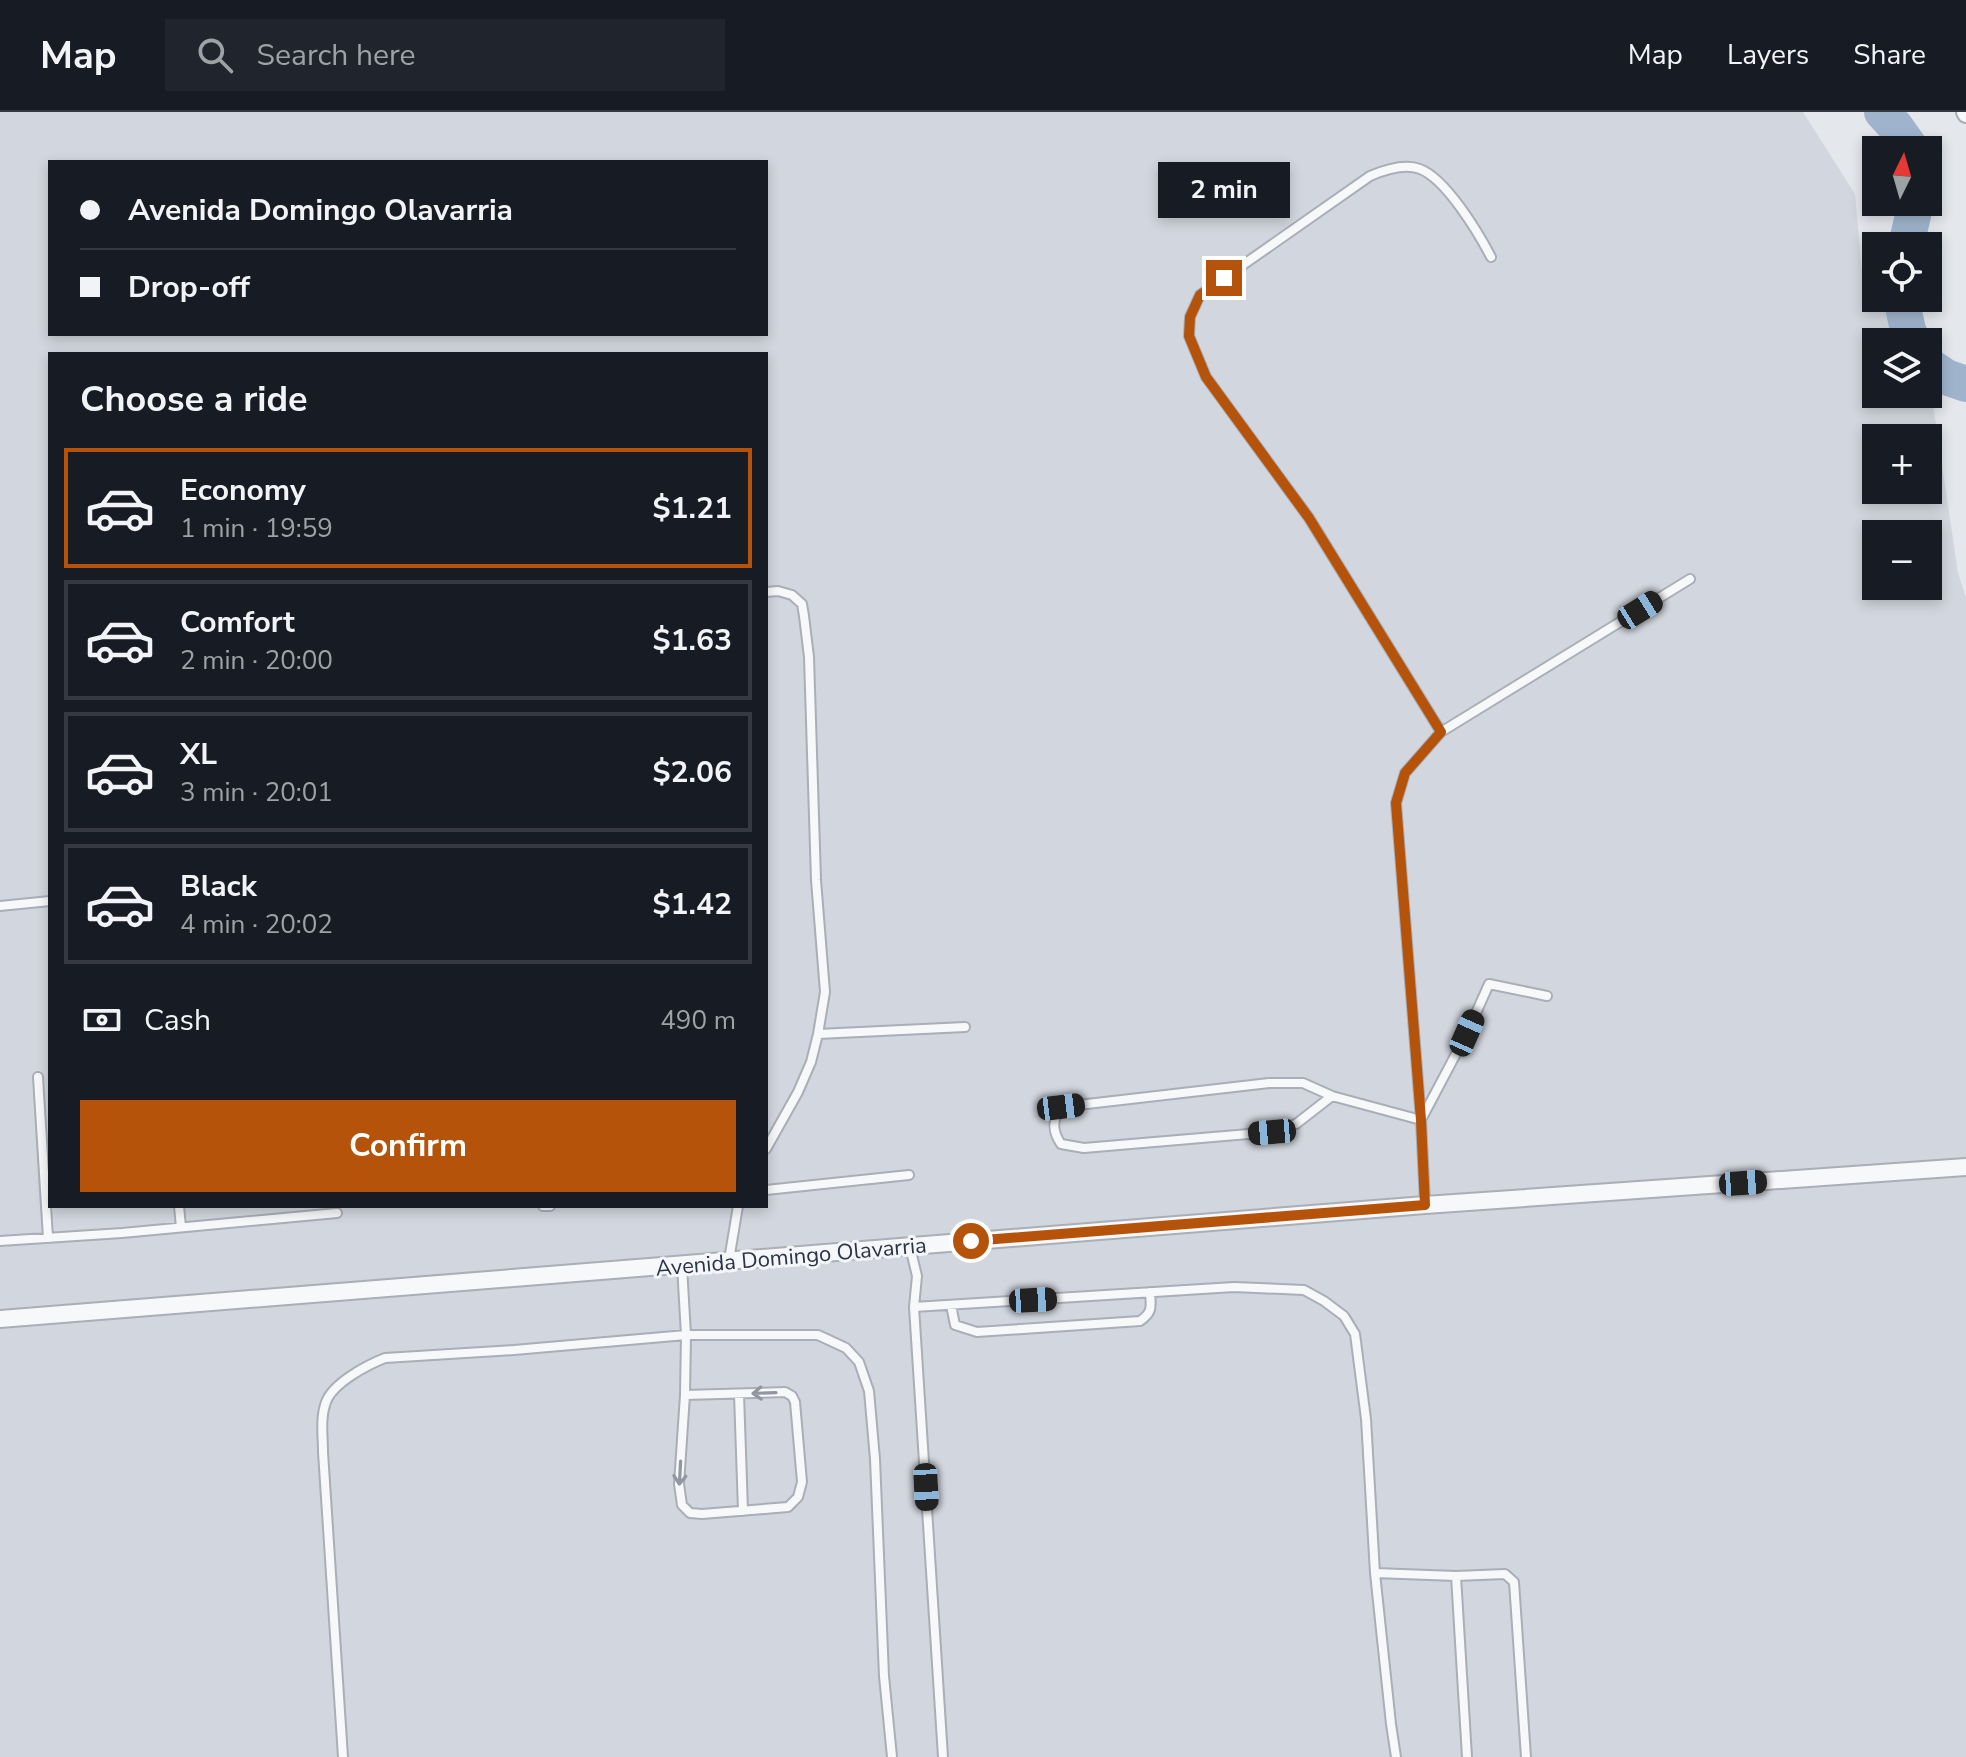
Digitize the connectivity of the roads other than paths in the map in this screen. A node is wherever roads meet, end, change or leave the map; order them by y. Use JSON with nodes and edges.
{"nodes":[{"id":1,"x":1491,"y":257,"type":"dead end"},
{"id":2,"x":1690,"y":579,"type":"dead end"},
{"id":3,"x":768,"y":592,"type":"edge"},
{"id":4,"x":1441,"y":732,"type":"junction"},
{"id":5,"x":48,"y":901,"type":"edge"},
{"id":6,"x":0,"y":906,"type":"edge"},
{"id":7,"x":1547,"y":996,"type":"dead end"},
{"id":8,"x":965,"y":1027,"type":"dead end"},
{"id":9,"x":818,"y":1034,"type":"junction"},
{"id":10,"x":38,"y":1077,"type":"dead end"},
{"id":11,"x":1332,"y":1096,"type":"junction"},
{"id":12,"x":1421,"y":1120,"type":"junction"},
{"id":13,"x":768,"y":1145,"type":"edge"},
{"id":14,"x":1966,"y":1167,"type":"edge"},
{"id":15,"x":909,"y":1175,"type":"dead end"},
{"id":16,"x":768,"y":1190,"type":"edge"},
{"id":17,"x":1425,"y":1205,"type":"junction"},
{"id":18,"x":179,"y":1208,"type":"edge"},
{"id":19,"x":738,"y":1208,"type":"edge"},
{"id":20,"x":337,"y":1213,"type":"dead end"},
{"id":21,"x":181,"y":1227,"type":"junction"},
{"id":22,"x":48,"y":1238,"type":"junction"},
{"id":23,"x":0,"y":1241,"type":"edge"},
{"id":24,"x":910,"y":1246,"type":"junction"},
{"id":25,"x":729,"y":1260,"type":"junction"},
{"id":26,"x":682,"y":1266,"type":"junction"},
{"id":27,"x":1150,"y":1292,"type":"junction"},
{"id":28,"x":951,"y":1305,"type":"junction"},
{"id":29,"x":914,"y":1307,"type":"junction"},
{"id":30,"x":0,"y":1319,"type":"edge"},
{"id":31,"x":686,"y":1335,"type":"junction"},
{"id":32,"x":739,"y":1394,"type":"junction"},
{"id":33,"x":685,"y":1395,"type":"junction"},
{"id":34,"x":743,"y":1511,"type":"junction"},
{"id":35,"x":1375,"y":1573,"type":"junction"},
{"id":36,"x":1456,"y":1576,"type":"junction"},
{"id":37,"x":343,"y":1757,"type":"edge"},
{"id":38,"x":892,"y":1757,"type":"edge"},
{"id":39,"x":943,"y":1757,"type":"edge"},
{"id":40,"x":1396,"y":1757,"type":"edge"},
{"id":41,"x":1467,"y":1757,"type":"edge"},
{"id":42,"x":1526,"y":1757,"type":"edge"}],
"edges":[{"from":1,"to":4,"type":"lane"},
{"from":2,"to":4,"type":"lane"},
{"from":3,"to":9,"type":"lane"},
{"from":4,"to":12,"type":"lane"},
{"from":5,"to":6,"type":"lane"},
{"from":7,"to":12,"type":"lane"},
{"from":8,"to":9,"type":"lane"},
{"from":9,"to":13,"type":"lane"},
{"from":10,"to":22,"type":"lane"},
{"from":11,"to":11,"type":"lane"},
{"from":11,"to":12,"type":"lane"},
{"from":12,"to":17,"type":"lane"},
{"from":14,"to":17,"type":"street","name":"Avenida Domingo Olavarria"},
{"from":15,"to":16,"type":"lane"},
{"from":17,"to":24,"type":"street","name":"Avenida Domingo Olavarria"},
{"from":18,"to":21,"type":"lane"},
{"from":19,"to":25,"type":"lane"},
{"from":20,"to":21,"type":"lane"},
{"from":21,"to":22,"type":"lane"},
{"from":22,"to":23,"type":"lane"},
{"from":24,"to":25,"type":"street","name":"Avenida Domingo Olavarria"},
{"from":24,"to":29,"type":"lane"},
{"from":25,"to":26,"type":"street","name":"Avenida Domingo Olavarria"},
{"from":26,"to":30,"type":"street","name":"Avenida Domingo Olavarria"},
{"from":26,"to":31,"type":"lane"},
{"from":27,"to":28,"type":"lane"},
{"from":27,"to":28,"type":"lane"},
{"from":27,"to":35,"type":"lane"},
{"from":28,"to":29,"type":"lane"},
{"from":29,"to":39,"type":"lane"},
{"from":31,"to":33,"type":"lane"},
{"from":31,"to":37,"type":"lane"},
{"from":31,"to":38,"type":"lane"},
{"from":32,"to":33,"type":"lane"},
{"from":32,"to":34,"type":"lane"},
{"from":34,"to":32,"type":"lane","one_way":true},
{"from":33,"to":34,"type":"lane","one_way":true},
{"from":35,"to":36,"type":"lane"},
{"from":35,"to":40,"type":"lane"},
{"from":36,"to":41,"type":"lane"},
{"from":36,"to":42,"type":"lane"}]}
